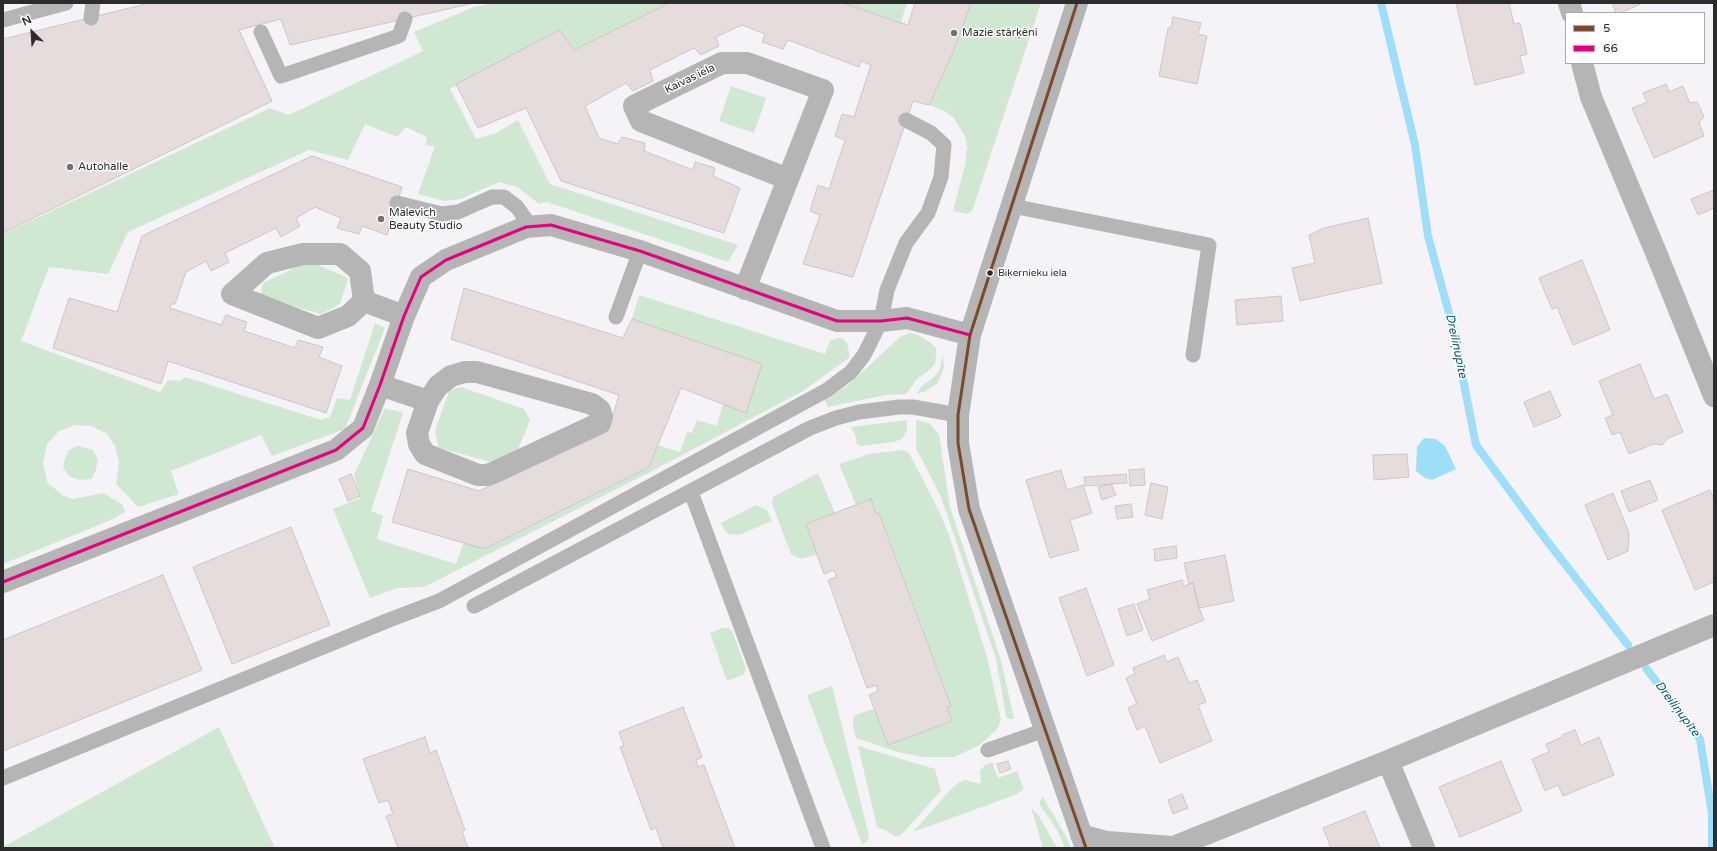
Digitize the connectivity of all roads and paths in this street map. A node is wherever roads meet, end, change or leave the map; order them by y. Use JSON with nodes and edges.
{"nodes":[{"id":1,"x":66,"y":3,"type":"edge"},
{"id":2,"x":1077,"y":3,"type":"edge"},
{"id":3,"x":405,"y":19,"type":"dead end"},
{"id":4,"x":3,"y":20,"type":"edge"},
{"id":5,"x":261,"y":32,"type":"dead end"},
{"id":6,"x":1582,"y":64,"type":"edge"},
{"id":7,"x":906,"y":120,"type":"dead end"},
{"id":8,"x":788,"y":179,"type":"junction"},
{"id":9,"x":397,"y":203,"type":"dead end"},
{"id":10,"x":1012,"y":206,"type":"junction"},
{"id":11,"x":531,"y":227,"type":"junction"},
{"id":12,"x":640,"y":251,"type":"junction"},
{"id":13,"x":745,"y":289,"type":"junction"},
{"id":14,"x":364,"y":301,"type":"junction"},
{"id":15,"x":404,"y":316,"type":"junction"},
{"id":16,"x":616,"y":317,"type":"dead end"},
{"id":17,"x":881,"y":320,"type":"junction"},
{"id":18,"x":970,"y":335,"type":"junction"},
{"id":19,"x":1193,"y":355,"type":"dead end"},
{"id":20,"x":380,"y":385,"type":"junction"},
{"id":21,"x":1714,"y":396,"type":"edge"},
{"id":22,"x":428,"y":401,"type":"junction"},
{"id":23,"x":958,"y":415,"type":"junction"},
{"id":24,"x":691,"y":492,"type":"junction"},
{"id":25,"x":3,"y":582,"type":"edge"},
{"id":26,"x":474,"y":606,"type":"dead end"},
{"id":27,"x":1714,"y":625,"type":"edge"},
{"id":28,"x":1045,"y":730,"type":"junction"},
{"id":29,"x":988,"y":750,"type":"dead end"},
{"id":30,"x":1388,"y":761,"type":"junction"},
{"id":31,"x":3,"y":778,"type":"edge"},
{"id":32,"x":1084,"y":842,"type":"edge"},
{"id":33,"x":1172,"y":847,"type":"edge"},
{"id":34,"x":823,"y":848,"type":"edge"},
{"id":35,"x":1424,"y":848,"type":"edge"}],
"edges":[{"from":1,"to":4,"type":"lane"},
{"from":2,"to":10,"type":"street"},
{"from":3,"to":5,"type":"lane"},
{"from":6,"to":21,"type":"street"},
{"from":7,"to":17,"type":"lane"},
{"from":8,"to":8,"type":"street","name":"Kaivas iela"},
{"from":8,"to":13,"type":"street","name":"Kaivas iela"},
{"from":9,"to":11,"type":"lane"},
{"from":10,"to":18,"type":"street"},
{"from":10,"to":19,"type":"lane"},
{"from":11,"to":12,"type":"street"},
{"from":11,"to":15,"type":"street"},
{"from":12,"to":13,"type":"street"},
{"from":12,"to":16,"type":"lane"},
{"from":13,"to":17,"type":"street"},
{"from":14,"to":14,"type":"street"},
{"from":14,"to":15,"type":"street"},
{"from":15,"to":20,"type":"street"},
{"from":17,"to":18,"type":"street"},
{"from":17,"to":31,"type":"lane"},
{"from":18,"to":23,"type":"street"},
{"from":20,"to":22,"type":"street"},
{"from":20,"to":25,"type":"street"},
{"from":22,"to":22,"type":"street"},
{"from":23,"to":24,"type":"lane"},
{"from":23,"to":28,"type":"street"},
{"from":24,"to":26,"type":"lane"},
{"from":24,"to":34,"type":"lane"},
{"from":27,"to":30,"type":"street"},
{"from":28,"to":29,"type":"lane"},
{"from":28,"to":32,"type":"street"},
{"from":30,"to":33,"type":"street"},
{"from":30,"to":35,"type":"street"},
{"from":32,"to":33,"type":"street"}]}
